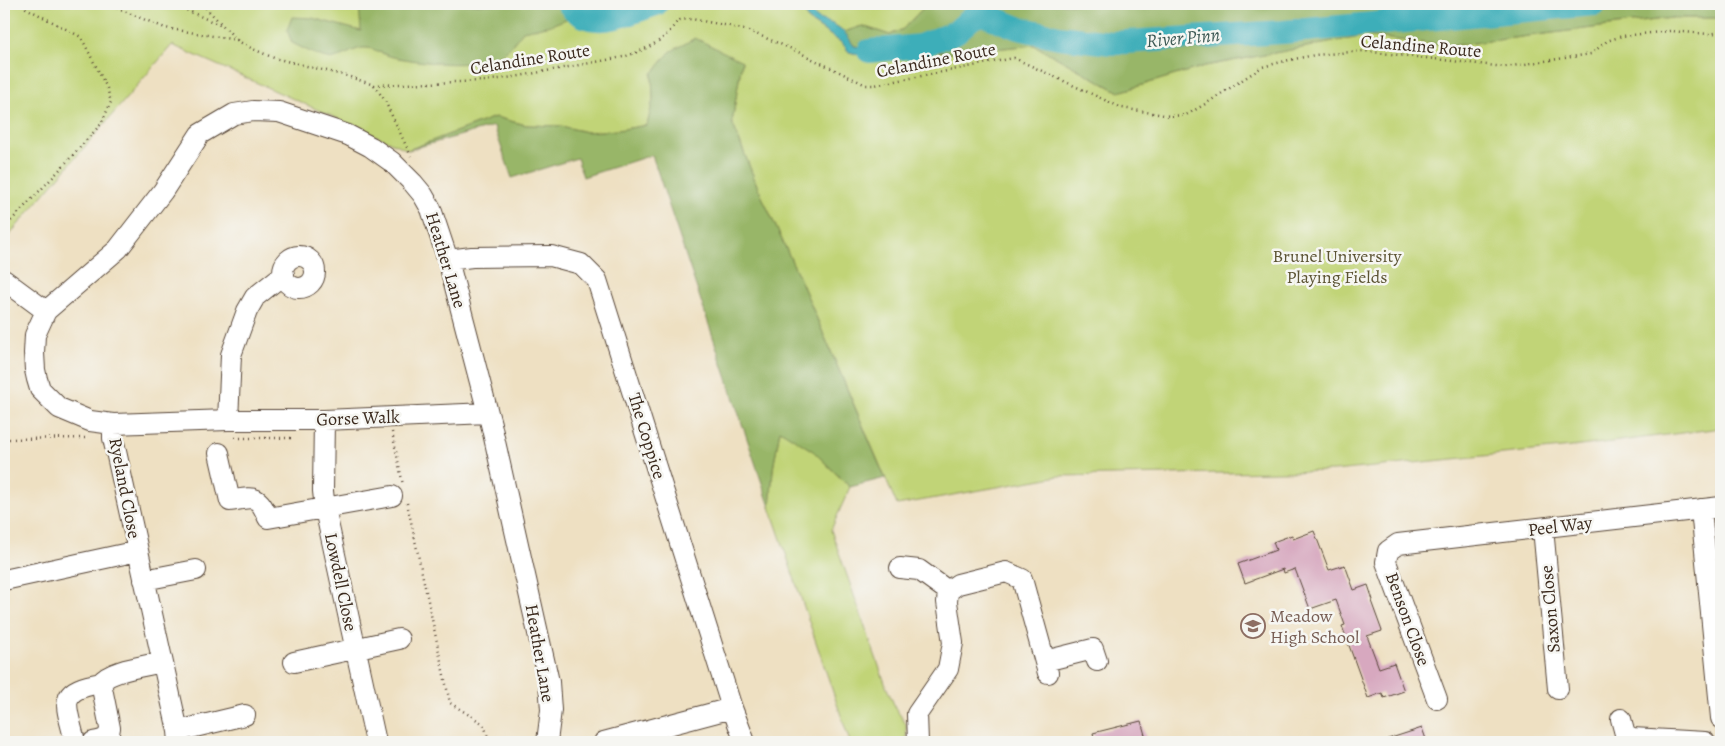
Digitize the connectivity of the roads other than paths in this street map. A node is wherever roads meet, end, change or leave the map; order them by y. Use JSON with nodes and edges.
{"nodes":[{"id":1,"x":448,"y":260,"type":"junction"},
{"id":2,"x":284,"y":274,"type":"dead end"},
{"id":3,"x":4,"y":280,"type":"edge"},
{"id":4,"x":46,"y":311,"type":"junction"},
{"id":5,"x":66,"y":412,"type":"joint"},
{"id":6,"x":488,"y":413,"type":"junction"},
{"id":7,"x":228,"y":420,"type":"junction"},
{"id":8,"x":324,"y":420,"type":"junction"},
{"id":9,"x":113,"y":424,"type":"junction"},
{"id":10,"x":219,"y":453,"type":"dead end"},
{"id":11,"x":392,"y":496,"type":"dead end"},
{"id":12,"x":1721,"y":507,"type":"edge"},
{"id":13,"x":325,"y":509,"type":"junction"},
{"id":14,"x":1701,"y":509,"type":"junction"},
{"id":15,"x":1543,"y":528,"type":"junction"},
{"id":16,"x":1398,"y":544,"type":"joint"},
{"id":17,"x":138,"y":551,"type":"junction"},
{"id":18,"x":900,"y":568,"type":"dead end"},
{"id":19,"x":196,"y":570,"type":"dead end"},
{"id":20,"x":4,"y":580,"type":"edge"},
{"id":21,"x":144,"y":580,"type":"junction"},
{"id":22,"x":948,"y":591,"type":"junction"},
{"id":23,"x":399,"y":639,"type":"dead end"},
{"id":24,"x":355,"y":648,"type":"junction"},
{"id":25,"x":1097,"y":661,"type":"dead end"},
{"id":26,"x":162,"y":662,"type":"junction"},
{"id":27,"x":294,"y":662,"type":"dead end"},
{"id":28,"x":100,"y":683,"type":"junction"},
{"id":29,"x":1558,"y":689,"type":"dead end"},
{"id":30,"x":1437,"y":698,"type":"dead end"},
{"id":31,"x":732,"y":708,"type":"junction"},
{"id":32,"x":245,"y":715,"type":"dead end"},
{"id":33,"x":1721,"y":718,"type":"edge"},
{"id":34,"x":1621,"y":719,"type":"dead end"},
{"id":35,"x":178,"y":737,"type":"edge"},
{"id":36,"x":105,"y":740,"type":"edge"},
{"id":37,"x":75,"y":742,"type":"edge"},
{"id":38,"x":376,"y":742,"type":"edge"},
{"id":39,"x":547,"y":742,"type":"edge"},
{"id":40,"x":604,"y":742,"type":"edge"},
{"id":41,"x":745,"y":742,"type":"edge"},
{"id":42,"x":918,"y":742,"type":"edge"},
{"id":43,"x":1705,"y":742,"type":"edge"}],
"edges":[{"from":1,"to":4,"type":"street","name":"Heather Lane"},
{"from":1,"to":6,"type":"street","name":"Heather Lane"},
{"from":1,"to":31,"type":"street","name":"The Coppice"},
{"from":2,"to":7,"type":"street"},
{"from":3,"to":4,"type":"street"},
{"from":4,"to":5,"type":"street","name":"Heather Lane"},
{"from":5,"to":9,"type":"street","name":"Gorse Walk"},
{"from":6,"to":8,"type":"street","name":"Gorse Walk"},
{"from":6,"to":39,"type":"street","name":"Heather Lane"},
{"from":7,"to":8,"type":"street","name":"Gorse Walk"},
{"from":7,"to":9,"type":"street","name":"Gorse Walk"},
{"from":8,"to":13,"type":"street","name":"Lowdell Close"},
{"from":9,"to":17,"type":"street","name":"Ryeland Close"},
{"from":10,"to":13,"type":"street"},
{"from":11,"to":13,"type":"street"},
{"from":12,"to":14,"type":"street","name":"Peel Way"},
{"from":13,"to":24,"type":"street","name":"Lowdell Close"},
{"from":14,"to":15,"type":"street","name":"Peel Way"},
{"from":14,"to":33,"type":"street"},
{"from":15,"to":16,"type":"street","name":"Peel Way"},
{"from":15,"to":29,"type":"street","name":"Saxon Close"},
{"from":16,"to":30,"type":"street","name":"Benson Close"},
{"from":17,"to":20,"type":"street","name":"Ryeland Close"},
{"from":17,"to":21,"type":"street","name":"Ryeland Close"},
{"from":18,"to":22,"type":"street"},
{"from":19,"to":21,"type":"street"},
{"from":21,"to":26,"type":"street","name":"Ryeland Close"},
{"from":22,"to":25,"type":"street"},
{"from":22,"to":42,"type":"street"},
{"from":23,"to":24,"type":"street"},
{"from":24,"to":27,"type":"street"},
{"from":24,"to":38,"type":"street","name":"Lowdell Close"},
{"from":26,"to":28,"type":"street"},
{"from":26,"to":35,"type":"street","name":"Ryeland Close"},
{"from":28,"to":36,"type":"street"},
{"from":28,"to":37,"type":"street"},
{"from":31,"to":40,"type":"street"},
{"from":31,"to":41,"type":"street","name":"The Coppice"},
{"from":32,"to":35,"type":"street"},
{"from":34,"to":43,"type":"street"}]}
